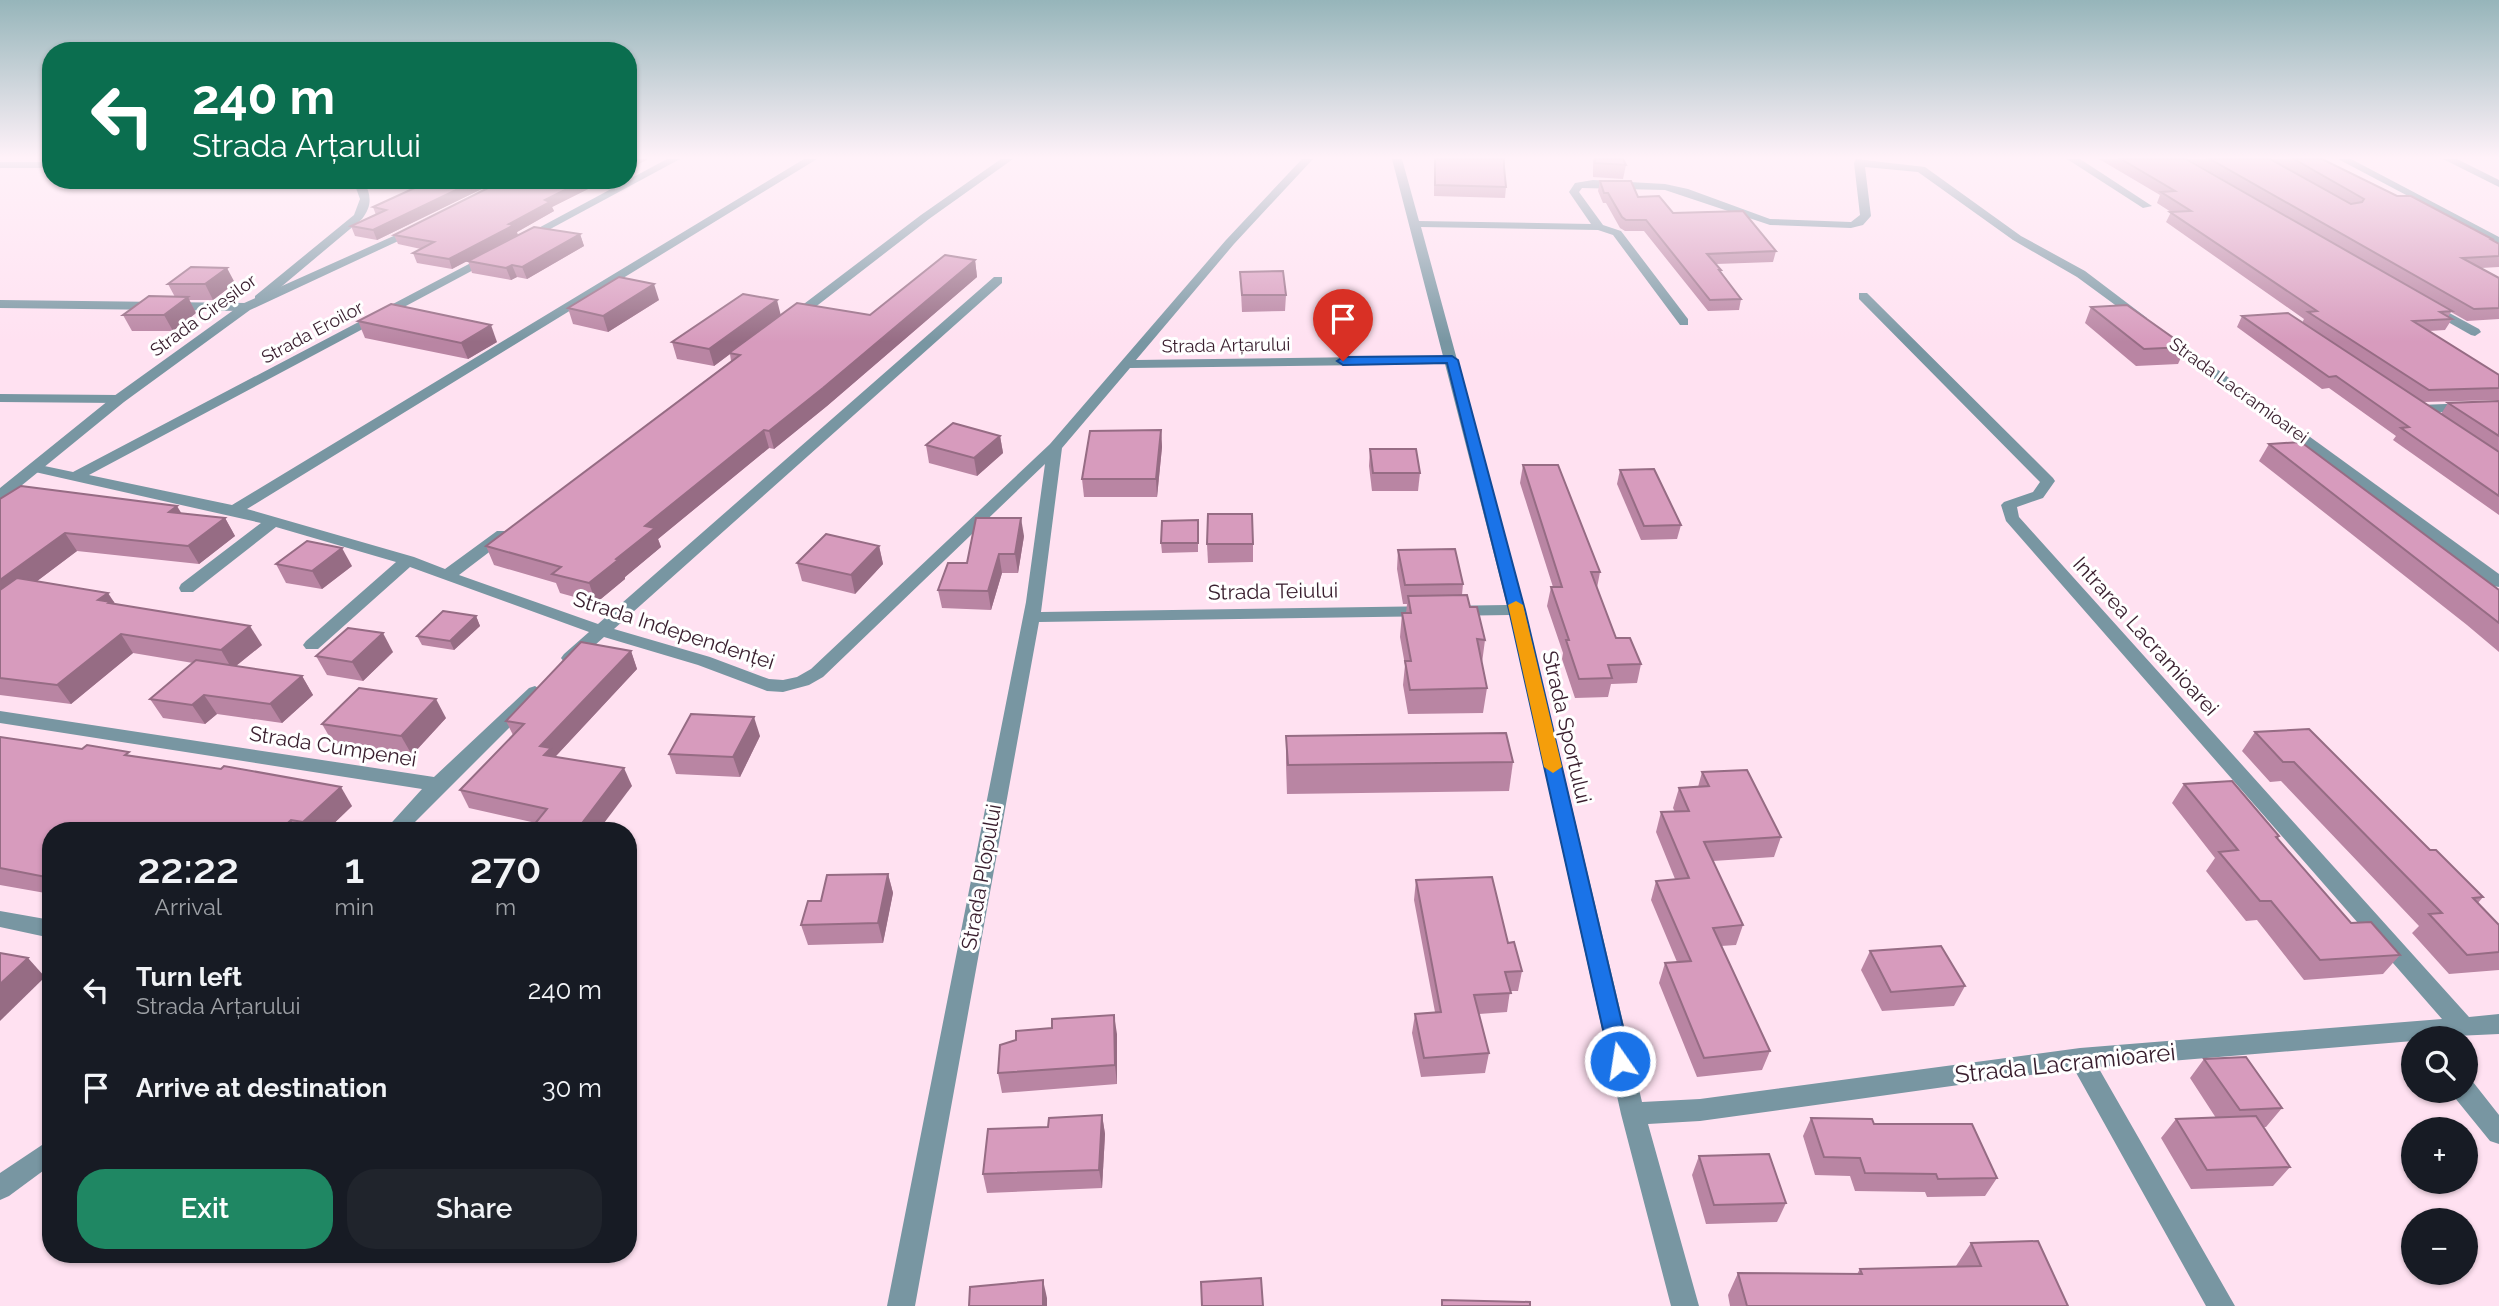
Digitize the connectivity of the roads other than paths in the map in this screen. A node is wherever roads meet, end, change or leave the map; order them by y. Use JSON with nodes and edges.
{"nodes":[{"id":1,"x":354,"y":220,"type":"edge"},
{"id":2,"x":561,"y":220,"type":"edge"},
{"id":3,"x":712,"y":220,"type":"edge"},
{"id":4,"x":921,"y":220,"type":"edge"},
{"id":5,"x":1251,"y":220,"type":"edge"},
{"id":6,"x":1415,"y":220,"type":"edge"},
{"id":7,"x":1594,"y":220,"type":"edge"},
{"id":8,"x":1760,"y":220,"type":"edge"},
{"id":9,"x":1863,"y":220,"type":"edge"},
{"id":10,"x":1992,"y":220,"type":"edge"},
{"id":11,"x":2459,"y":220,"type":"edge"},
{"id":12,"x":432,"y":221,"type":"edge"},
{"id":13,"x":1416,"y":224,"type":"junction"},
{"id":14,"x":1599,"y":227,"type":"junction"},
{"id":15,"x":2499,"y":241,"type":"edge"},
{"id":16,"x":998,"y":280,"type":"dead end"},
{"id":17,"x":1863,"y":296,"type":"dead end"},
{"id":18,"x":2414,"y":297,"type":"edge"},
{"id":19,"x":259,"y":299,"type":"junction"},
{"id":20,"x":0,"y":304,"type":"edge"},
{"id":21,"x":246,"y":307,"type":"junction"},
{"id":22,"x":1684,"y":322,"type":"dead end"},
{"id":23,"x":777,"y":330,"type":"edge"},
{"id":24,"x":2475,"y":332,"type":"dead end"},
{"id":25,"x":1452,"y":360,"type":"junction"},
{"id":26,"x":1126,"y":364,"type":"junction"},
{"id":27,"x":0,"y":398,"type":"edge"},
{"id":28,"x":119,"y":399,"type":"junction"},
{"id":29,"x":2499,"y":406,"type":"edge"},
{"id":30,"x":2442,"y":425,"type":"edge"},
{"id":31,"x":1055,"y":447,"type":"junction"},
{"id":32,"x":36,"y":468,"type":"junction"},
{"id":33,"x":76,"y":476,"type":"junction"},
{"id":34,"x":2,"y":493,"type":"edge"},
{"id":35,"x":234,"y":510,"type":"junction"},
{"id":36,"x":272,"y":522,"type":"junction"},
{"id":37,"x":513,"y":527,"type":"edge"},
{"id":38,"x":408,"y":560,"type":"junction"},
{"id":39,"x":447,"y":576,"type":"junction"},
{"id":40,"x":2499,"y":582,"type":"edge"},
{"id":41,"x":187,"y":588,"type":"dead end"},
{"id":42,"x":1517,"y":610,"type":"junction"},
{"id":43,"x":1031,"y":617,"type":"junction"},
{"id":44,"x":599,"y":630,"type":"junction"},
{"id":45,"x":312,"y":645,"type":"dead end"},
{"id":46,"x":0,"y":717,"type":"edge"},
{"id":47,"x":438,"y":785,"type":"junction"},
{"id":48,"x":403,"y":822,"type":"edge"},
{"id":49,"x":0,"y":919,"type":"edge"},
{"id":50,"x":42,"y":927,"type":"edge"},
{"id":51,"x":2499,"y":1024,"type":"edge"},
{"id":52,"x":2463,"y":1026,"type":"joint"},
{"id":53,"x":2401,"y":1035,"type":"edge"},
{"id":54,"x":2080,"y":1058,"type":"junction"},
{"id":55,"x":2475,"y":1103,"type":"edge"},
{"id":56,"x":1633,"y":1114,"type":"junction"},
{"id":57,"x":2499,"y":1133,"type":"edge"},
{"id":58,"x":42,"y":1157,"type":"edge"},
{"id":59,"x":0,"y":1188,"type":"edge"},
{"id":60,"x":901,"y":1306,"type":"edge"},
{"id":61,"x":1685,"y":1306,"type":"edge"},
{"id":62,"x":2221,"y":1306,"type":"edge"}],
"edges":[{"from":1,"to":19,"type":"street","name":"Strada Cireșilor"},
{"from":2,"to":33,"type":"street","name":"Strada Eroilor"},
{"from":3,"to":35,"type":"street"},
{"from":4,"to":23,"type":"street"},
{"from":5,"to":26,"type":"street","name":"Strada Independenței"},
{"from":6,"to":13,"type":"street","name":"Strada Sportului"},
{"from":7,"to":14,"type":"street"},
{"from":8,"to":9,"type":"street"},
{"from":10,"to":40,"type":"street","name":"Strada Lacramioarei"},
{"from":11,"to":15,"type":"street"},
{"from":12,"to":19,"type":"street"},
{"from":13,"to":14,"type":"street"},
{"from":13,"to":25,"type":"street","name":"Strada Sportului"},
{"from":14,"to":22,"type":"street"},
{"from":16,"to":44,"type":"street","name":"Strada Cumpenei"},
{"from":17,"to":52,"type":"street","name":"Intrarea Lacramioarei"},
{"from":18,"to":24,"type":"street"},
{"from":19,"to":21,"type":"street","name":"Strada Cireșilor"},
{"from":20,"to":21,"type":"street"},
{"from":21,"to":28,"type":"street","name":"Strada Cireșilor"},
{"from":25,"to":26,"type":"street","name":"Strada Arțarului"},
{"from":25,"to":42,"type":"street","name":"Strada Sportului"},
{"from":26,"to":31,"type":"street","name":"Strada Independenței"},
{"from":27,"to":28,"type":"street"},
{"from":28,"to":32,"type":"street","name":"Strada Cireșilor"},
{"from":29,"to":30,"type":"street"},
{"from":31,"to":43,"type":"street","name":"Strada Plopului"},
{"from":31,"to":44,"type":"street","name":"Strada Independenței"},
{"from":32,"to":33,"type":"street","name":"Strada Independenței"},
{"from":32,"to":34,"type":"street","name":"Strada Cireșilor"},
{"from":33,"to":35,"type":"street","name":"Strada Independenței"},
{"from":35,"to":36,"type":"street","name":"Strada Independenței"},
{"from":36,"to":38,"type":"street","name":"Strada Independenței"},
{"from":36,"to":41,"type":"street"},
{"from":37,"to":39,"type":"street"},
{"from":38,"to":39,"type":"street","name":"Strada Independenței"},
{"from":38,"to":45,"type":"street"},
{"from":39,"to":44,"type":"street","name":"Strada Independenței"},
{"from":42,"to":43,"type":"street","name":"Strada Teiului"},
{"from":42,"to":56,"type":"street","name":"Strada Sportului"},
{"from":43,"to":60,"type":"street","name":"Strada Plopului"},
{"from":44,"to":47,"type":"street","name":"Strada Cumpenei"},
{"from":46,"to":47,"type":"street","name":"Strada Cumpenei"},
{"from":47,"to":48,"type":"street"},
{"from":49,"to":50,"type":"street"},
{"from":51,"to":52,"type":"street","name":"Strada Lacramioarei"},
{"from":53,"to":54,"type":"street","name":"Strada Lacramioarei"},
{"from":54,"to":56,"type":"street","name":"Strada Lacramioarei"},
{"from":54,"to":62,"type":"street"},
{"from":55,"to":57,"type":"street"},
{"from":56,"to":61,"type":"street","name":"Strada Sportului"},
{"from":58,"to":59,"type":"street"}]}
